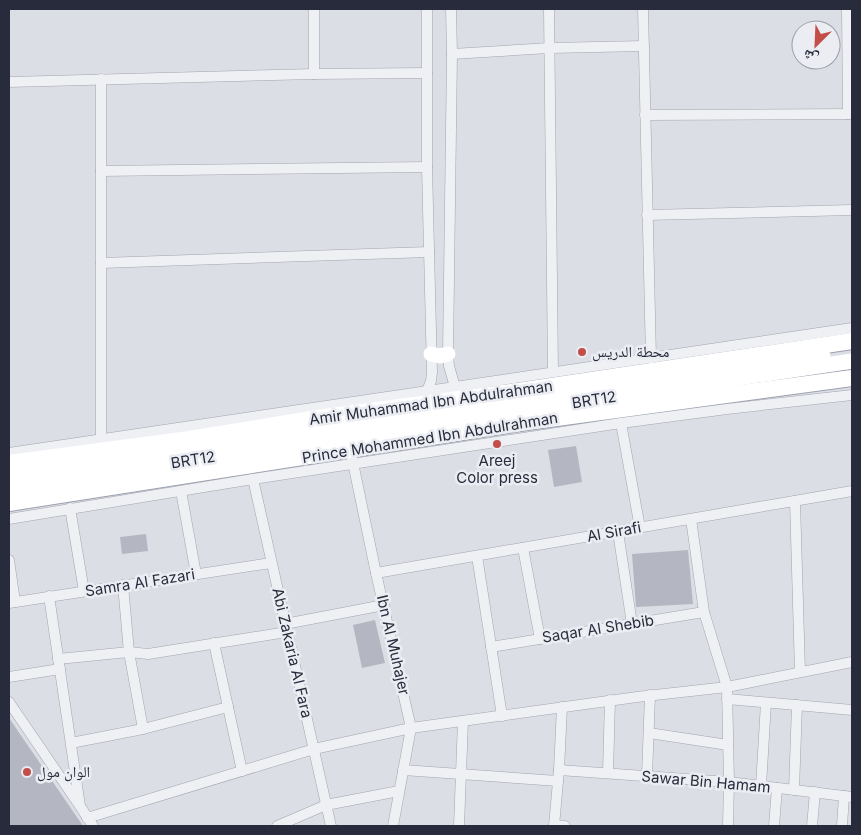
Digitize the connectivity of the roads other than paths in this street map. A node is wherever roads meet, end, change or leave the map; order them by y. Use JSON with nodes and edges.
{"nodes":[{"id":1,"x":314,"y":9,"type":"edge"},
{"id":2,"x":427,"y":9,"type":"edge"},
{"id":3,"x":451,"y":9,"type":"edge"},
{"id":4,"x":549,"y":9,"type":"edge"},
{"id":5,"x":643,"y":9,"type":"edge"},
{"id":6,"x":847,"y":9,"type":"edge"},
{"id":7,"x":644,"y":46,"type":"junction"},
{"id":8,"x":550,"y":48,"type":"junction"},
{"id":9,"x":452,"y":54,"type":"junction"},
{"id":10,"x":427,"y":73,"type":"junction"},
{"id":11,"x":314,"y":74,"type":"junction"},
{"id":12,"x":101,"y":79,"type":"junction"},
{"id":13,"x":9,"y":82,"type":"edge"},
{"id":14,"x":850,"y":114,"type":"edge"},
{"id":15,"x":645,"y":115,"type":"junction"},
{"id":16,"x":427,"y":167,"type":"junction"},
{"id":17,"x":101,"y":172,"type":"junction"},
{"id":18,"x":852,"y":210,"type":"edge"},
{"id":19,"x":647,"y":215,"type":"junction"},
{"id":20,"x":429,"y":252,"type":"junction"},
{"id":21,"x":101,"y":263,"type":"junction"},
{"id":22,"x":852,"y":328,"type":"edge"},
{"id":23,"x":852,"y":341,"type":"edge"},
{"id":24,"x":431,"y":354,"type":"junction"},
{"id":25,"x":448,"y":354,"type":"junction"},
{"id":26,"x":852,"y":354,"type":"edge"},
{"id":27,"x":651,"y":358,"type":"junction"},
{"id":28,"x":852,"y":361,"type":"edge"},
{"id":29,"x":553,"y":372,"type":"junction"},
{"id":30,"x":852,"y":378,"type":"edge"},
{"id":31,"x":812,"y":383,"type":"junction"},
{"id":32,"x":455,"y":387,"type":"junction"},
{"id":33,"x":428,"y":391,"type":"junction"},
{"id":34,"x":852,"y":391,"type":"edge"},
{"id":35,"x":852,"y":395,"type":"edge"},
{"id":36,"x":316,"y":413,"type":"junction"},
{"id":37,"x":621,"y":423,"type":"junction"},
{"id":38,"x":153,"y":432,"type":"junction"},
{"id":39,"x":190,"y":439,"type":"junction"},
{"id":40,"x":101,"y":440,"type":"junction"},
{"id":41,"x":9,"y":453,"type":"edge"},
{"id":42,"x":352,"y":457,"type":"junction"},
{"id":43,"x":9,"y":463,"type":"edge"},
{"id":44,"x":9,"y":476,"type":"edge"},
{"id":45,"x":253,"y":479,"type":"junction"},
{"id":46,"x":9,"y":488,"type":"edge"},
{"id":47,"x":182,"y":490,"type":"junction"},
{"id":48,"x":852,"y":491,"type":"edge"},
{"id":49,"x":795,"y":501,"type":"junction"},
{"id":50,"x":9,"y":504,"type":"edge"},
{"id":51,"x":70,"y":508,"type":"junction"},
{"id":52,"x":9,"y":519,"type":"edge"},
{"id":53,"x":692,"y":519,"type":"junction"},
{"id":54,"x":640,"y":528,"type":"junction"},
{"id":55,"x":618,"y":532,"type":"junction"},
{"id":56,"x":523,"y":548,"type":"junction"},
{"id":57,"x":477,"y":556,"type":"junction"},
{"id":58,"x":9,"y":560,"type":"edge"},
{"id":59,"x":272,"y":563,"type":"junction"},
{"id":60,"x":376,"y":573,"type":"junction"},
{"id":61,"x":196,"y":574,"type":"junction"},
{"id":62,"x":123,"y":585,"type":"junction"},
{"id":63,"x":84,"y":591,"type":"junction"},
{"id":64,"x":49,"y":596,"type":"junction"},
{"id":65,"x":12,"y":602,"type":"edge"},
{"id":66,"x":384,"y":605,"type":"junction"},
{"id":67,"x":704,"y":612,"type":"junction"},
{"id":68,"x":632,"y":624,"type":"junction"},
{"id":69,"x":286,"y":628,"type":"junction"},
{"id":70,"x":540,"y":639,"type":"junction"},
{"id":71,"x":214,"y":643,"type":"junction"},
{"id":72,"x":491,"y":647,"type":"junction"},
{"id":73,"x":129,"y":652,"type":"junction"},
{"id":74,"x":852,"y":662,"type":"edge"},
{"id":75,"x":59,"y":664,"type":"junction"},
{"id":76,"x":800,"y":672,"type":"junction"},
{"id":77,"x":9,"y":677,"type":"edge"},
{"id":78,"x":727,"y":687,"type":"junction"},
{"id":79,"x":650,"y":695,"type":"junction"},
{"id":80,"x":727,"y":699,"type":"junction"},
{"id":81,"x":610,"y":700,"type":"junction"},
{"id":82,"x":9,"y":702,"type":"edge"},
{"id":83,"x":766,"y":702,"type":"junction"},
{"id":84,"x":797,"y":705,"type":"junction"},
{"id":85,"x":228,"y":707,"type":"junction"},
{"id":86,"x":562,"y":707,"type":"junction"},
{"id":87,"x":852,"y":710,"type":"edge"},
{"id":88,"x":502,"y":716,"type":"junction"},
{"id":89,"x":463,"y":721,"type":"junction"},
{"id":90,"x":411,"y":728,"type":"junction"},
{"id":91,"x":143,"y":729,"type":"junction"},
{"id":92,"x":649,"y":733,"type":"junction"},
{"id":93,"x":71,"y":743,"type":"junction"},
{"id":94,"x":728,"y":744,"type":"junction"},
{"id":95,"x":314,"y":749,"type":"junction"},
{"id":96,"x":403,"y":770,"type":"junction"},
{"id":97,"x":559,"y":770,"type":"junction"},
{"id":98,"x":242,"y":771,"type":"junction"},
{"id":99,"x":608,"y":773,"type":"junction"},
{"id":100,"x":461,"y":774,"type":"junction"},
{"id":101,"x":647,"y":776,"type":"junction"},
{"id":102,"x":558,"y":781,"type":"junction"},
{"id":103,"x":730,"y":782,"type":"junction"},
{"id":104,"x":762,"y":786,"type":"junction"},
{"id":105,"x":777,"y":788,"type":"junction"},
{"id":106,"x":794,"y":790,"type":"junction"},
{"id":107,"x":399,"y":791,"type":"junction"},
{"id":108,"x":815,"y":792,"type":"junction"},
{"id":109,"x":848,"y":796,"type":"edge"},
{"id":110,"x":326,"y":805,"type":"junction"},
{"id":111,"x":80,"y":806,"type":"junction"},
{"id":112,"x":90,"y":822,"type":"edge"},
{"id":113,"x":277,"y":826,"type":"edge"},
{"id":114,"x":331,"y":826,"type":"edge"},
{"id":115,"x":393,"y":826,"type":"edge"},
{"id":116,"x":459,"y":826,"type":"edge"},
{"id":117,"x":554,"y":826,"type":"edge"},
{"id":118,"x":565,"y":826,"type":"edge"},
{"id":119,"x":728,"y":826,"type":"edge"},
{"id":120,"x":774,"y":826,"type":"edge"},
{"id":121,"x":812,"y":826,"type":"edge"},
{"id":122,"x":842,"y":826,"type":"edge"}],
"edges":[{"from":1,"to":11,"type":"street"},
{"from":2,"to":10,"type":"street"},
{"from":3,"to":9,"type":"street"},
{"from":4,"to":8,"type":"street"},
{"from":5,"to":7,"type":"street"},
{"from":6,"to":14,"type":"street"},
{"from":7,"to":8,"type":"street"},
{"from":7,"to":15,"type":"street"},
{"from":8,"to":9,"type":"street"},
{"from":8,"to":29,"type":"street"},
{"from":9,"to":25,"type":"street"},
{"from":10,"to":11,"type":"street"},
{"from":10,"to":16,"type":"street"},
{"from":11,"to":12,"type":"street"},
{"from":12,"to":13,"type":"street"},
{"from":12,"to":17,"type":"street"},
{"from":14,"to":15,"type":"street"},
{"from":15,"to":19,"type":"street"},
{"from":16,"to":17,"type":"street"},
{"from":16,"to":20,"type":"street"},
{"from":17,"to":21,"type":"street"},
{"from":18,"to":19,"type":"street"},
{"from":19,"to":27,"type":"street"},
{"from":20,"to":21,"type":"street"},
{"from":20,"to":24,"type":"street"},
{"from":21,"to":40,"type":"street"},
{"from":22,"to":27,"type":"street"},
{"from":23,"to":36,"type":"main road","name":"Amir Muhammad Ibn Abdulrahman"},
{"from":24,"to":25,"type":"main road"},
{"from":24,"to":33,"type":"street"},
{"from":25,"to":32,"type":"street"},
{"from":26,"to":44,"type":"main road","name":"BRT12"},
{"from":27,"to":29,"type":"street"},
{"from":28,"to":46,"type":"main road","name":"BRT12"},
{"from":29,"to":32,"type":"street"},
{"from":30,"to":31,"type":"main road","name":"Prince Mohammed Ibn Abdulrahman"},
{"from":31,"to":34,"type":"street"},
{"from":31,"to":42,"type":"main road","name":"Prince Mohammed Ibn Abdulrahman"},
{"from":32,"to":33,"type":"street"},
{"from":33,"to":36,"type":"street"},
{"from":35,"to":37,"type":"street"},
{"from":36,"to":38,"type":"street"},
{"from":36,"to":39,"type":"main road","name":"Amir Muhammad Ibn Abdulrahman"},
{"from":37,"to":42,"type":"street"},
{"from":37,"to":54,"type":"street"},
{"from":38,"to":39,"type":"main road"},
{"from":38,"to":40,"type":"street"},
{"from":39,"to":43,"type":"main road","name":"Amir Muhammad Ibn Abdulrahman"},
{"from":40,"to":41,"type":"street"},
{"from":42,"to":45,"type":"street"},
{"from":42,"to":50,"type":"main road","name":"Prince Mohammed Ibn Abdulrahman"},
{"from":42,"to":60,"type":"street","name":"Ibn Al Muhajer"},
{"from":45,"to":47,"type":"street"},
{"from":45,"to":59,"type":"street","name":"Abi Zakaria Al Fara"},
{"from":47,"to":51,"type":"street"},
{"from":47,"to":61,"type":"street"},
{"from":48,"to":49,"type":"street","name":"Al Sirafi"},
{"from":49,"to":53,"type":"street","name":"Al Sirafi"},
{"from":49,"to":76,"type":"street"},
{"from":51,"to":52,"type":"street"},
{"from":51,"to":63,"type":"street"},
{"from":53,"to":54,"type":"street","name":"Al Sirafi"},
{"from":53,"to":67,"type":"street"},
{"from":54,"to":55,"type":"street","name":"Al Sirafi"},
{"from":55,"to":56,"type":"street","name":"Al Sirafi"},
{"from":55,"to":68,"type":"street"},
{"from":56,"to":57,"type":"street","name":"Al Sirafi"},
{"from":56,"to":70,"type":"street"},
{"from":57,"to":60,"type":"street","name":"Al Sirafi"},
{"from":57,"to":72,"type":"street"},
{"from":58,"to":65,"type":"street"},
{"from":59,"to":61,"type":"street","name":"Samra Al Fazari"},
{"from":59,"to":69,"type":"street","name":"Abi Zakaria Al Fara"},
{"from":60,"to":66,"type":"street","name":"Ibn Al Muhajer"},
{"from":61,"to":62,"type":"street","name":"Samra Al Fazari"},
{"from":62,"to":63,"type":"street","name":"Samra Al Fazari"},
{"from":62,"to":73,"type":"street"},
{"from":63,"to":64,"type":"street","name":"Samra Al Fazari"},
{"from":64,"to":65,"type":"street","name":"Samra Al Fazari"},
{"from":64,"to":75,"type":"street"},
{"from":66,"to":69,"type":"street"},
{"from":66,"to":90,"type":"street","name":"Ibn Al Muhajer"},
{"from":67,"to":68,"type":"street","name":"Saqar Al Shebib"},
{"from":67,"to":78,"type":"street"},
{"from":68,"to":70,"type":"street","name":"Saqar Al Shebib"},
{"from":69,"to":71,"type":"street"},
{"from":69,"to":95,"type":"street","name":"Abi Zakaria Al Fara"},
{"from":70,"to":72,"type":"street","name":"Saqar Al Shebib"},
{"from":71,"to":73,"type":"street"},
{"from":71,"to":85,"type":"street"},
{"from":72,"to":88,"type":"street"},
{"from":73,"to":75,"type":"street"},
{"from":73,"to":91,"type":"street"},
{"from":74,"to":76,"type":"street"},
{"from":75,"to":77,"type":"street"},
{"from":75,"to":93,"type":"street"},
{"from":76,"to":78,"type":"street"},
{"from":78,"to":79,"type":"street"},
{"from":78,"to":80,"type":"street"},
{"from":79,"to":81,"type":"street"},
{"from":79,"to":92,"type":"street"},
{"from":80,"to":83,"type":"street"},
{"from":80,"to":94,"type":"street"},
{"from":81,"to":86,"type":"street"},
{"from":81,"to":99,"type":"street"},
{"from":82,"to":111,"type":"street"},
{"from":83,"to":84,"type":"street"},
{"from":83,"to":104,"type":"street"},
{"from":84,"to":87,"type":"street"},
{"from":84,"to":106,"type":"street"},
{"from":85,"to":91,"type":"street"},
{"from":85,"to":98,"type":"street"},
{"from":86,"to":88,"type":"street"},
{"from":86,"to":97,"type":"street"},
{"from":88,"to":89,"type":"street"},
{"from":89,"to":90,"type":"street"},
{"from":89,"to":100,"type":"street"},
{"from":90,"to":95,"type":"street"},
{"from":90,"to":96,"type":"street","name":"Ibn Al Muhajer"},
{"from":91,"to":93,"type":"street"},
{"from":92,"to":94,"type":"street"},
{"from":92,"to":101,"type":"street"},
{"from":93,"to":111,"type":"street"},
{"from":94,"to":103,"type":"street"},
{"from":95,"to":98,"type":"street"},
{"from":95,"to":110,"type":"street","name":"Abi Zakaria Al Fara"},
{"from":96,"to":100,"type":"street"},
{"from":96,"to":107,"type":"street","name":"Ibn Al Muhajer"},
{"from":97,"to":99,"type":"street","name":"Sawar Bin Hamam"},
{"from":97,"to":102,"type":"street"},
{"from":98,"to":112,"type":"street"},
{"from":99,"to":101,"type":"street","name":"Sawar Bin Hamam"},
{"from":100,"to":102,"type":"street"},
{"from":100,"to":116,"type":"street"},
{"from":101,"to":103,"type":"street","name":"Sawar Bin Hamam"},
{"from":102,"to":117,"type":"street"},
{"from":103,"to":104,"type":"street","name":"Sawar Bin Hamam"},
{"from":103,"to":119,"type":"street"},
{"from":104,"to":105,"type":"street","name":"Sawar Bin Hamam"},
{"from":105,"to":106,"type":"street","name":"Sawar Bin Hamam"},
{"from":105,"to":120,"type":"street"},
{"from":106,"to":108,"type":"street","name":"Sawar Bin Hamam"},
{"from":107,"to":110,"type":"street"},
{"from":107,"to":115,"type":"street","name":"Ibn Al Muhajer"},
{"from":108,"to":109,"type":"street","name":"Sawar Bin Hamam"},
{"from":108,"to":121,"type":"street"},
{"from":109,"to":122,"type":"street"},
{"from":110,"to":113,"type":"street"},
{"from":110,"to":114,"type":"street","name":"Abi Zakaria Al Fara"},
{"from":111,"to":112,"type":"street"},
{"from":117,"to":118,"type":"street"}]}
